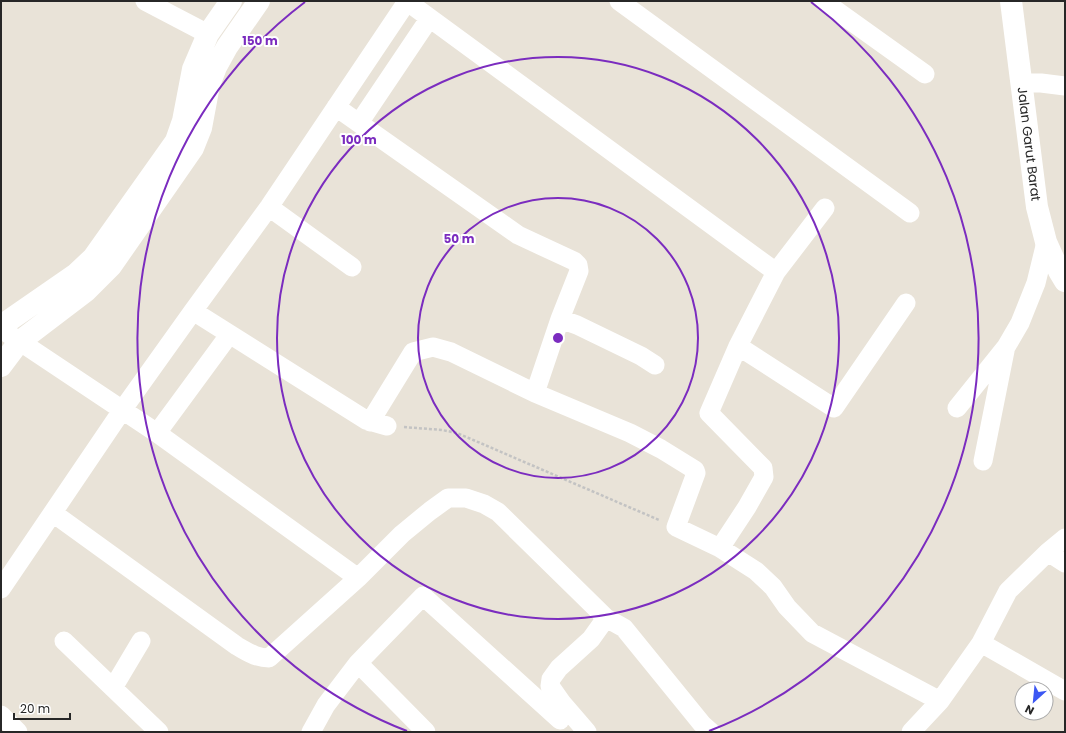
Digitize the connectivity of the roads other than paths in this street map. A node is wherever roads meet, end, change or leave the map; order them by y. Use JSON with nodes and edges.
{"nodes":[{"id":1,"x":145,"y":1,"type":"edge"},
{"id":2,"x":231,"y":1,"type":"edge"},
{"id":3,"x":259,"y":1,"type":"edge"},
{"id":4,"x":619,"y":1,"type":"edge"},
{"id":5,"x":823,"y":1,"type":"edge"},
{"id":6,"x":1011,"y":1,"type":"edge"},
{"id":7,"x":429,"y":19,"type":"junction"},
{"id":8,"x":208,"y":34,"type":"junction"},
{"id":9,"x":925,"y":74,"type":"dead end"},
{"id":10,"x":1021,"y":83,"type":"junction"},
{"id":11,"x":1065,"y":86,"type":"edge"},
{"id":12,"x":336,"y":107,"type":"junction"},
{"id":13,"x":359,"y":124,"type":"junction"},
{"id":14,"x":269,"y":208,"type":"junction"},
{"id":15,"x":824,"y":208,"type":"dead end"},
{"id":16,"x":910,"y":213,"type":"dead end"},
{"id":17,"x":1046,"y":242,"type":"junction"},
{"id":18,"x":352,"y":267,"type":"dead end"},
{"id":19,"x":776,"y":272,"type":"junction"},
{"id":20,"x":1063,"y":274,"type":"edge"},
{"id":21,"x":906,"y":303,"type":"dead end"},
{"id":22,"x":193,"y":311,"type":"junction"},
{"id":23,"x":560,"y":319,"type":"junction"},
{"id":24,"x":1,"y":326,"type":"edge"},
{"id":25,"x":1,"y":329,"type":"edge"},
{"id":26,"x":229,"y":335,"type":"junction"},
{"id":27,"x":19,"y":342,"type":"junction"},
{"id":28,"x":738,"y":346,"type":"junction"},
{"id":29,"x":1006,"y":347,"type":"junction"},
{"id":30,"x":655,"y":365,"type":"dead end"},
{"id":31,"x":1,"y":366,"type":"edge"},
{"id":32,"x":535,"y":393,"type":"junction"},
{"id":33,"x":957,"y":408,"type":"dead end"},
{"id":34,"x":123,"y":409,"type":"junction"},
{"id":35,"x":157,"y":433,"type":"junction"},
{"id":36,"x":983,"y":461,"type":"dead end"},
{"id":37,"x":53,"y":513,"type":"junction"},
{"id":38,"x":1065,"y":538,"type":"edge"},
{"id":39,"x":720,"y":548,"type":"junction"},
{"id":40,"x":1048,"y":552,"type":"junction"},
{"id":41,"x":1065,"y":563,"type":"edge"},
{"id":42,"x":358,"y":578,"type":"junction"},
{"id":43,"x":1,"y":589,"type":"edge"},
{"id":44,"x":606,"y":618,"type":"junction"},
{"id":45,"x":64,"y":641,"type":"dead end"},
{"id":46,"x":141,"y":641,"type":"dead end"},
{"id":47,"x":981,"y":643,"type":"junction"},
{"id":48,"x":358,"y":663,"type":"junction"},
{"id":49,"x":113,"y":688,"type":"junction"},
{"id":50,"x":1065,"y":691,"type":"edge"},
{"id":51,"x":940,"y":701,"type":"junction"},
{"id":52,"x":1,"y":715,"type":"edge"},
{"id":53,"x":560,"y":720,"type":"dead end"},
{"id":54,"x":702,"y":729,"type":"edge"},
{"id":55,"x":18,"y":732,"type":"edge"},
{"id":56,"x":159,"y":732,"type":"edge"},
{"id":57,"x":311,"y":732,"type":"edge"},
{"id":58,"x":426,"y":732,"type":"edge"},
{"id":59,"x":587,"y":732,"type":"edge"},
{"id":60,"x":911,"y":732,"type":"edge"}],
"edges":[{"from":1,"to":8,"type":"street"},
{"from":2,"to":8,"type":"main road"},
{"from":3,"to":27,"type":"main road"},
{"from":4,"to":16,"type":"street"},
{"from":5,"to":9,"type":"street"},
{"from":6,"to":10,"type":"main road","name":"Jalan Garut Barat"},
{"from":7,"to":12,"type":"street"},
{"from":7,"to":13,"type":"street"},
{"from":7,"to":19,"type":"street"},
{"from":8,"to":24,"type":"main road"},
{"from":10,"to":11,"type":"street"},
{"from":10,"to":17,"type":"main road","name":"Jalan Garut Barat"},
{"from":12,"to":13,"type":"street"},
{"from":12,"to":14,"type":"street"},
{"from":13,"to":23,"type":"street"},
{"from":14,"to":18,"type":"street"},
{"from":14,"to":22,"type":"street"},
{"from":15,"to":19,"type":"street"},
{"from":17,"to":20,"type":"main road","name":"Jalan Garut Barat"},
{"from":17,"to":29,"type":"street"},
{"from":19,"to":28,"type":"street"},
{"from":21,"to":28,"type":"street"},
{"from":22,"to":26,"type":"street"},
{"from":22,"to":34,"type":"street"},
{"from":23,"to":30,"type":"street"},
{"from":23,"to":32,"type":"street"},
{"from":25,"to":27,"type":"street"},
{"from":26,"to":32,"type":"street"},
{"from":26,"to":35,"type":"street"},
{"from":27,"to":31,"type":"main road"},
{"from":27,"to":34,"type":"street"},
{"from":28,"to":39,"type":"street"},
{"from":29,"to":33,"type":"street"},
{"from":29,"to":36,"type":"street"},
{"from":32,"to":39,"type":"street"},
{"from":34,"to":35,"type":"street"},
{"from":34,"to":37,"type":"street"},
{"from":35,"to":42,"type":"street"},
{"from":37,"to":42,"type":"street"},
{"from":37,"to":43,"type":"street"},
{"from":38,"to":40,"type":"street"},
{"from":39,"to":51,"type":"street"},
{"from":40,"to":41,"type":"street"},
{"from":40,"to":47,"type":"street"},
{"from":42,"to":44,"type":"street"},
{"from":44,"to":54,"type":"street"},
{"from":44,"to":59,"type":"street"},
{"from":45,"to":49,"type":"street"},
{"from":46,"to":49,"type":"street"},
{"from":47,"to":50,"type":"street"},
{"from":47,"to":51,"type":"street"},
{"from":48,"to":53,"type":"street"},
{"from":48,"to":57,"type":"street"},
{"from":48,"to":58,"type":"street"},
{"from":49,"to":56,"type":"street"},
{"from":51,"to":60,"type":"street"},
{"from":52,"to":55,"type":"street"}]}
